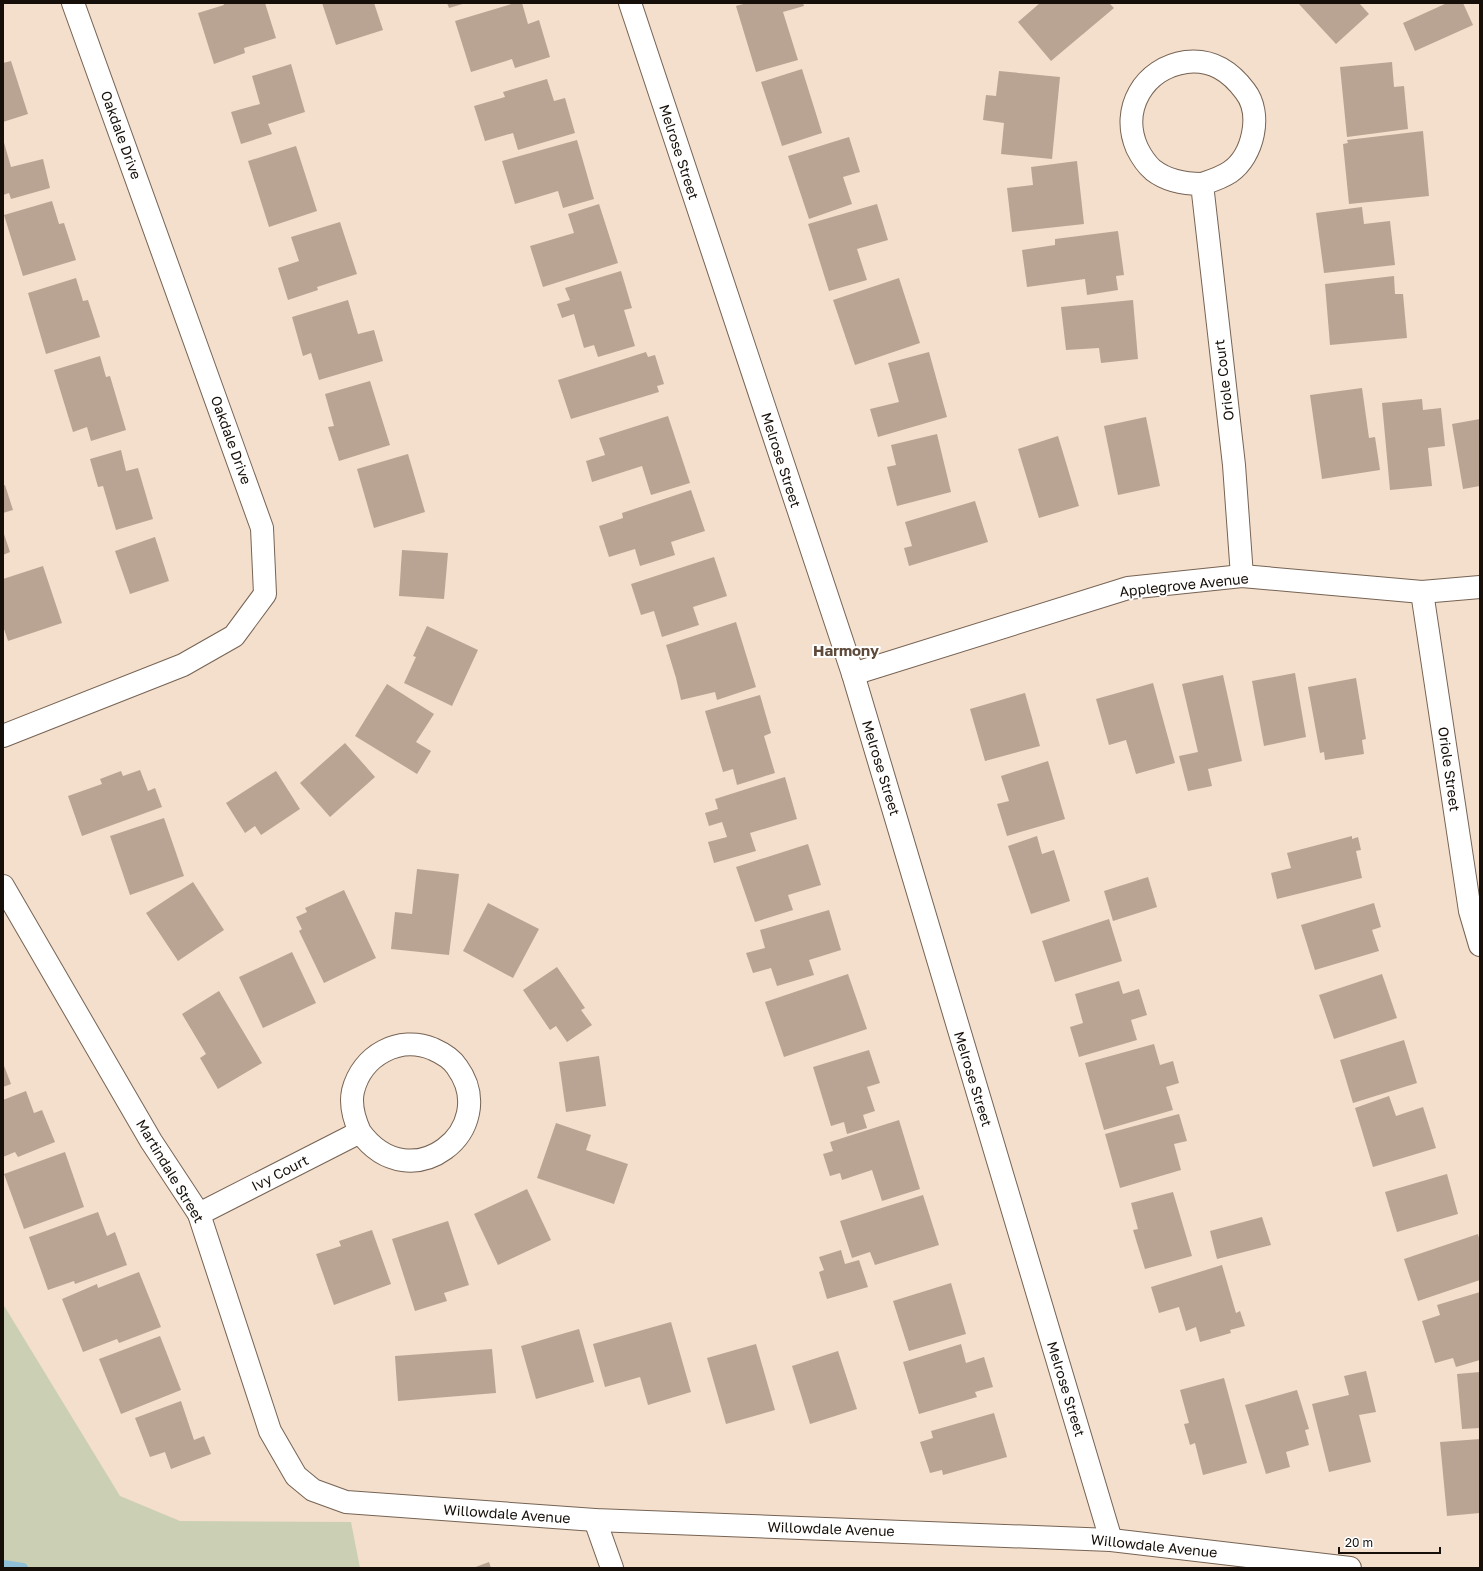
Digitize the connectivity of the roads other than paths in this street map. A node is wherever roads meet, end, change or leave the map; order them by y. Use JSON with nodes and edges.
{"nodes":[{"id":1,"x":73,"y":3,"type":"edge"},
{"id":2,"x":630,"y":3,"type":"edge"},
{"id":3,"x":1202,"y":184,"type":"junction"},
{"id":4,"x":1242,"y":576,"type":"junction"},
{"id":5,"x":1480,"y":587,"type":"edge"},
{"id":6,"x":1422,"y":592,"type":"junction"},
{"id":7,"x":853,"y":674,"type":"junction"},
{"id":8,"x":3,"y":736,"type":"edge"},
{"id":9,"x":3,"y":886,"type":"edge"},
{"id":10,"x":1480,"y":945,"type":"edge"},
{"id":11,"x":360,"y":1132,"type":"junction"},
{"id":12,"x":199,"y":1214,"type":"junction"},
{"id":13,"x":313,"y":1490,"type":"joint"},
{"id":14,"x":595,"y":1520,"type":"junction"},
{"id":15,"x":1111,"y":1540,"type":"junction"},
{"id":16,"x":612,"y":1568,"type":"edge"},
{"id":17,"x":1350,"y":1568,"type":"edge"}],
"edges":[{"from":1,"to":8,"type":"street","name":"Oakdale Drive"},
{"from":2,"to":7,"type":"street","name":"Melrose Street"},
{"from":3,"to":3,"type":"street"},
{"from":3,"to":4,"type":"street","name":"Oriole Court"},
{"from":4,"to":6,"type":"street","name":"Applegrove Avenue"},
{"from":4,"to":7,"type":"street","name":"Applegrove Avenue"},
{"from":5,"to":6,"type":"street","name":"Applegrove Avenue"},
{"from":6,"to":10,"type":"street","name":"Oriole Street"},
{"from":7,"to":15,"type":"street","name":"Melrose Street"},
{"from":9,"to":12,"type":"street","name":"Martindale Street"},
{"from":11,"to":11,"type":"street"},
{"from":11,"to":12,"type":"street","name":"Ivy Court"},
{"from":12,"to":13,"type":"street","name":"Martindale Street"},
{"from":13,"to":14,"type":"street","name":"Willowdale Avenue"},
{"from":14,"to":15,"type":"street","name":"Willowdale Avenue"},
{"from":14,"to":16,"type":"street"},
{"from":15,"to":17,"type":"street","name":"Willowdale Avenue"}]}
